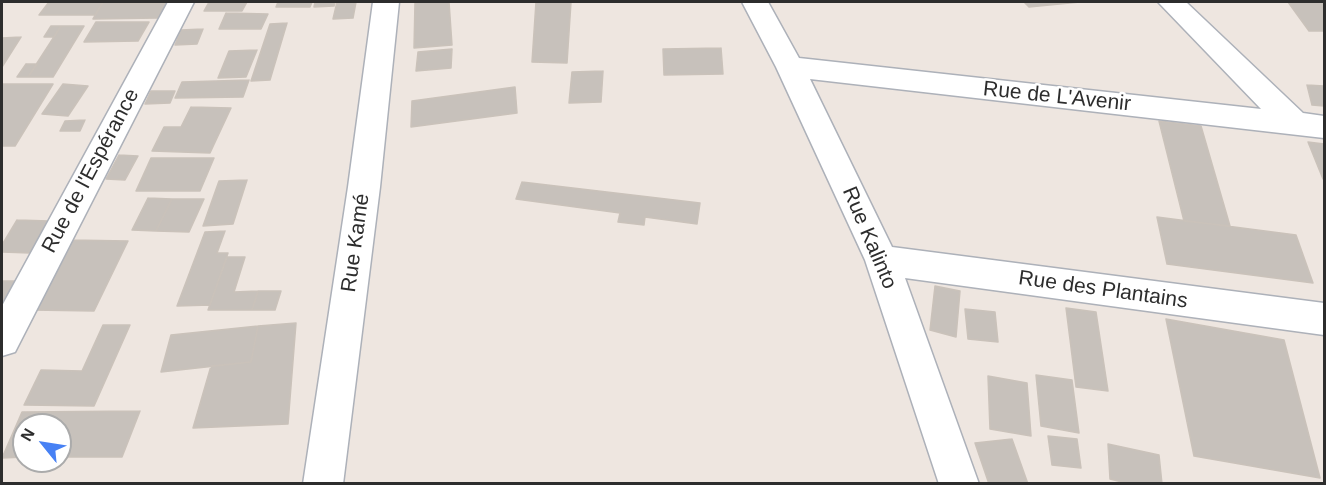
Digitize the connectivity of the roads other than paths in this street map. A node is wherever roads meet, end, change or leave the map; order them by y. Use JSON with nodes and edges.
{"nodes":[{"id":1,"x":181,"y":2,"type":"edge"},
{"id":2,"x":386,"y":2,"type":"edge"},
{"id":3,"x":755,"y":2,"type":"edge"},
{"id":4,"x":1171,"y":2,"type":"edge"},
{"id":5,"x":790,"y":67,"type":"junction"},
{"id":6,"x":1295,"y":123,"type":"junction"},
{"id":7,"x":1324,"y":127,"type":"edge"},
{"id":8,"x":882,"y":260,"type":"junction"},
{"id":9,"x":1324,"y":319,"type":"edge"},
{"id":10,"x":2,"y":340,"type":"edge"},
{"id":11,"x":322,"y":483,"type":"edge"},
{"id":12,"x":959,"y":483,"type":"edge"}],
"edges":[{"from":1,"to":10,"type":"street","name":"Rue de l'Espérance"},
{"from":2,"to":11,"type":"street","name":"Rue Kamé"},
{"from":3,"to":5,"type":"street","name":"Rue Kalinto"},
{"from":4,"to":6,"type":"street"},
{"from":5,"to":6,"type":"street","name":"Rue de L'Avenir"},
{"from":5,"to":8,"type":"street","name":"Rue Kalinto"},
{"from":6,"to":7,"type":"street","name":"Rue de L'Avenir"},
{"from":8,"to":9,"type":"street","name":"Rue des Plantains"},
{"from":8,"to":12,"type":"street","name":"Rue Kalinto"}]}
